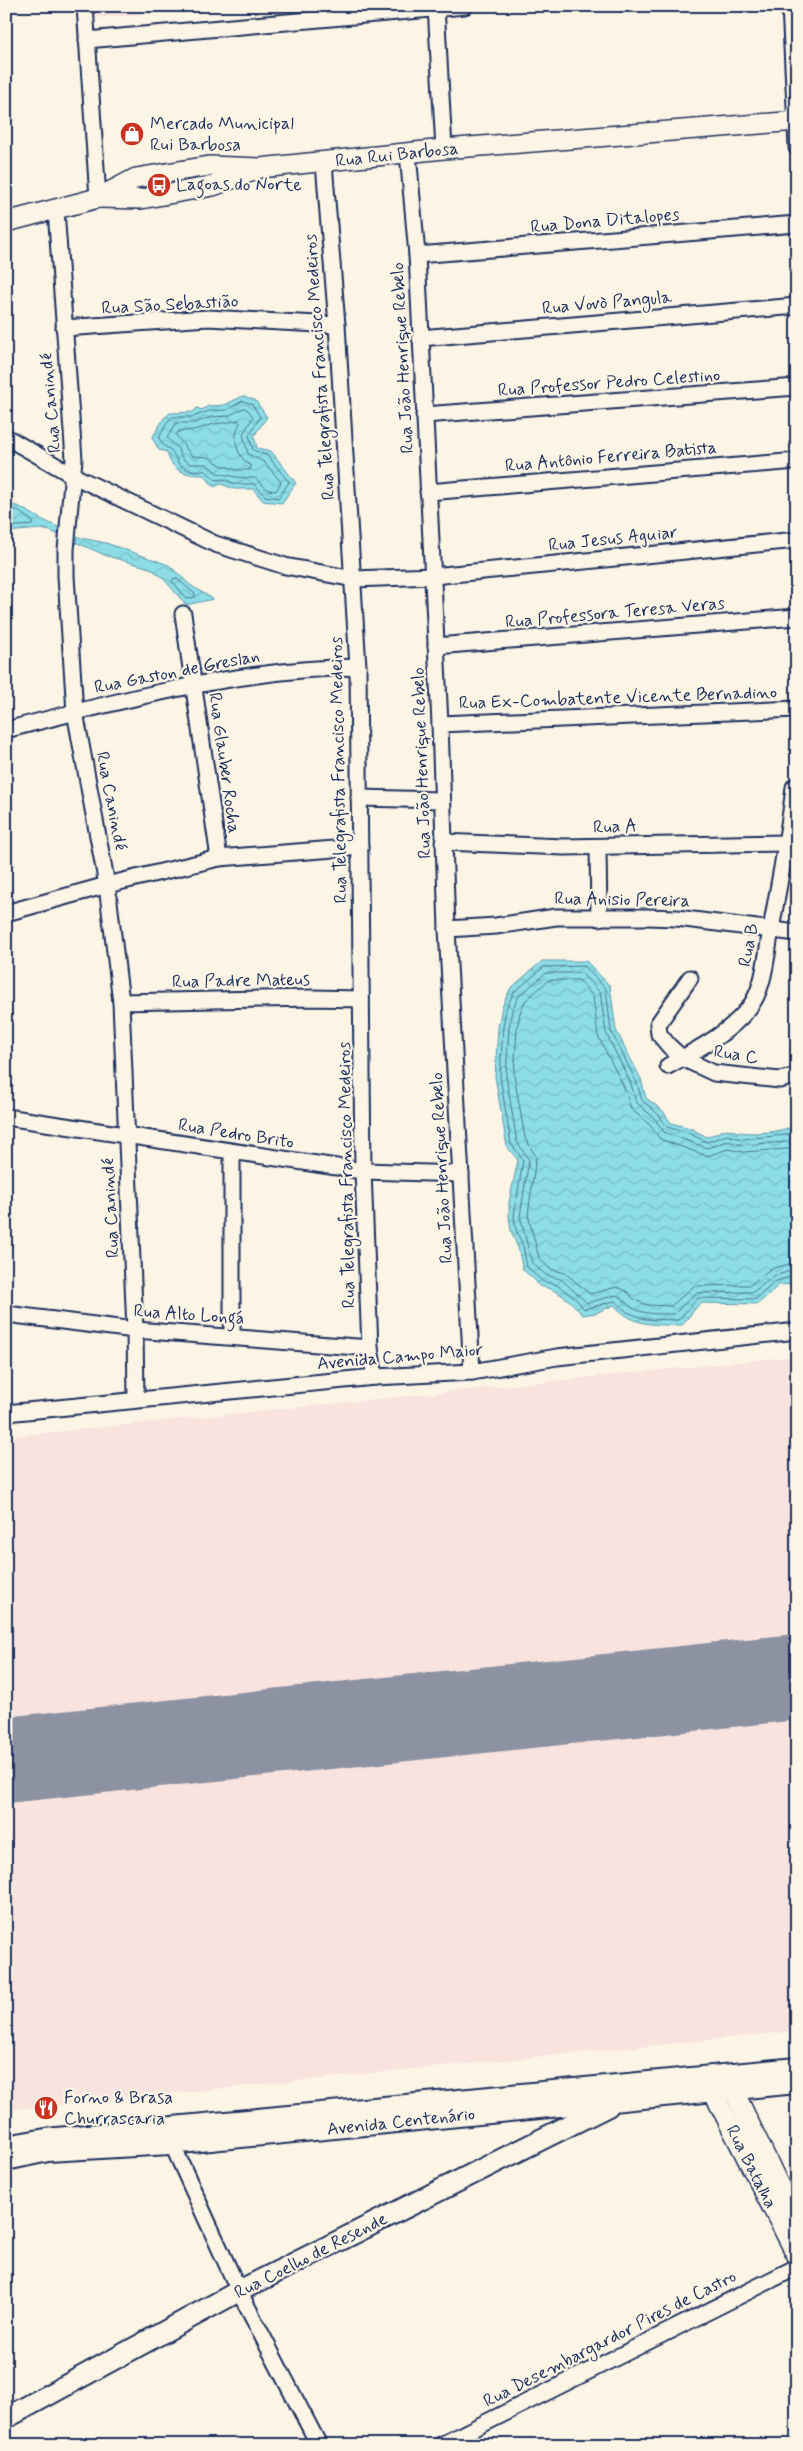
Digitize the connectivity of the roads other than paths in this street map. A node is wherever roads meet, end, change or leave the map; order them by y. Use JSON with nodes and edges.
{"nodes":[{"id":1,"x":85,"y":6,"type":"edge"},
{"id":2,"x":465,"y":6,"type":"edge"},
{"id":3,"x":790,"y":6,"type":"edge"},
{"id":4,"x":436,"y":8,"type":"edge"},
{"id":5,"x":87,"y":40,"type":"junction"},
{"id":6,"x":796,"y":121,"type":"edge"},
{"id":7,"x":797,"y":148,"type":"edge"},
{"id":8,"x":444,"y":149,"type":"junction"},
{"id":9,"x":408,"y":153,"type":"junction"},
{"id":10,"x":324,"y":163,"type":"junction"},
{"id":11,"x":98,"y":198,"type":"junction"},
{"id":12,"x":56,"y":210,"type":"junction"},
{"id":13,"x":6,"y":212,"type":"edge"},
{"id":14,"x":7,"y":222,"type":"edge"},
{"id":15,"x":797,"y":224,"type":"edge"},
{"id":16,"x":417,"y":255,"type":"junction"},
{"id":17,"x":797,"y":306,"type":"edge"},
{"id":18,"x":337,"y":324,"type":"junction"},
{"id":19,"x":64,"y":328,"type":"junction"},
{"id":20,"x":420,"y":338,"type":"junction"},
{"id":21,"x":797,"y":387,"type":"edge"},
{"id":22,"x":424,"y":415,"type":"junction"},
{"id":23,"x":6,"y":437,"type":"edge"},
{"id":24,"x":797,"y":461,"type":"edge"},
{"id":25,"x":74,"y":476,"type":"junction"},
{"id":26,"x":428,"y":492,"type":"junction"},
{"id":27,"x":797,"y":540,"type":"edge"},
{"id":28,"x":433,"y":576,"type":"junction"},
{"id":29,"x":354,"y":579,"type":"junction"},
{"id":30,"x":183,"y":614,"type":"dead end"},
{"id":31,"x":797,"y":618,"type":"edge"},
{"id":32,"x":436,"y":646,"type":"junction"},
{"id":33,"x":358,"y":667,"type":"junction"},
{"id":34,"x":194,"y":686,"type":"junction"},
{"id":35,"x":797,"y":709,"type":"edge"},
{"id":36,"x":75,"y":712,"type":"junction"},
{"id":37,"x":440,"y":724,"type":"junction"},
{"id":38,"x":6,"y":730,"type":"edge"},
{"id":39,"x":794,"y":787,"type":"dead end"},
{"id":40,"x":360,"y":798,"type":"junction"},
{"id":41,"x":441,"y":800,"type":"junction"},
{"id":42,"x":443,"y":842,"type":"junction"},
{"id":43,"x":787,"y":843,"type":"junction"},
{"id":44,"x":360,"y":847,"type":"junction"},
{"id":45,"x":598,"y":847,"type":"junction"},
{"id":46,"x":219,"y":858,"type":"junction"},
{"id":47,"x":107,"y":885,"type":"junction"},
{"id":48,"x":6,"y":913,"type":"edge"},
{"id":49,"x":599,"y":918,"type":"junction"},
{"id":50,"x":447,"y":929,"type":"junction"},
{"id":51,"x":770,"y":931,"type":"junction"},
{"id":52,"x":797,"y":933,"type":"edge"},
{"id":53,"x":690,"y":978,"type":"dead end"},
{"id":54,"x":361,"y":1000,"type":"junction"},
{"id":55,"x":121,"y":1002,"type":"junction"},
{"id":56,"x":682,"y":1058,"type":"junction"},
{"id":57,"x":668,"y":1066,"type":"dead end"},
{"id":58,"x":797,"y":1076,"type":"edge"},
{"id":59,"x":6,"y":1117,"type":"edge"},
{"id":60,"x":126,"y":1135,"type":"junction"},
{"id":61,"x":232,"y":1153,"type":"junction"},
{"id":62,"x":363,"y":1171,"type":"junction"},
{"id":63,"x":461,"y":1174,"type":"junction"},
{"id":64,"x":6,"y":1314,"type":"edge"},
{"id":65,"x":135,"y":1330,"type":"junction"},
{"id":66,"x":797,"y":1331,"type":"edge"},
{"id":67,"x":232,"y":1336,"type":"junction"},
{"id":68,"x":370,"y":1348,"type":"junction"},
{"id":69,"x":472,"y":1372,"type":"junction"},
{"id":70,"x":374,"y":1377,"type":"junction"},
{"id":71,"x":136,"y":1399,"type":"junction"},
{"id":72,"x":6,"y":1413,"type":"edge"},
{"id":73,"x":797,"y":2068,"type":"edge"},
{"id":74,"x":732,"y":2082,"type":"junction"},
{"id":75,"x":797,"y":2083,"type":"edge"},
{"id":76,"x":711,"y":2084,"type":"junction"},
{"id":77,"x":619,"y":2100,"type":"junction"},
{"id":78,"x":168,"y":2136,"type":"junction"},
{"id":79,"x":6,"y":2146,"type":"edge"},
{"id":80,"x":6,"y":2160,"type":"edge"},
{"id":81,"x":797,"y":2224,"type":"edge"},
{"id":82,"x":797,"y":2256,"type":"edge"},
{"id":83,"x":797,"y":2267,"type":"edge"},
{"id":84,"x":239,"y":2291,"type":"junction"},
{"id":85,"x":6,"y":2417,"type":"edge"},
{"id":86,"x":319,"y":2445,"type":"edge"},
{"id":87,"x":441,"y":2445,"type":"edge"}],
"edges":[{"from":1,"to":5,"type":"street"},
{"from":2,"to":4,"type":"street"},
{"from":3,"to":6,"type":"street"},
{"from":4,"to":5,"type":"street"},
{"from":4,"to":8,"type":"street"},
{"from":5,"to":11,"type":"street"},
{"from":6,"to":7,"type":"street"},
{"from":6,"to":8,"type":"street","name":"Rua Rui Barbosa"},
{"from":8,"to":9,"type":"street","name":"Rua Rui Barbosa"},
{"from":9,"to":10,"type":"street","name":"Rua Rui Barbosa"},
{"from":9,"to":16,"type":"street","name":"Rua João Henrique Rebelo"},
{"from":10,"to":11,"type":"street","name":"Rua Rui Barbosa"},
{"from":10,"to":18,"type":"street","name":"Rua Telegrafista Francisco Medeiros"},
{"from":11,"to":12,"type":"street","name":"Rua Rui Barbosa"},
{"from":12,"to":14,"type":"street","name":"Rua Rui Barbosa"},
{"from":12,"to":19,"type":"street","name":"Rua Canindé"},
{"from":13,"to":14,"type":"street"},
{"from":15,"to":16,"type":"street","name":"Rua Dona Ditalopes"},
{"from":16,"to":20,"type":"street","name":"Rua João Henrique Rebelo"},
{"from":17,"to":20,"type":"street","name":"Rua Vovò Pangula"},
{"from":18,"to":19,"type":"street","name":"Rua São Sebastião"},
{"from":18,"to":29,"type":"street","name":"Rua Telegrafista Francisco Medeiros"},
{"from":19,"to":25,"type":"street","name":"Rua Canindé"},
{"from":20,"to":22,"type":"street","name":"Rua João Henrique Rebelo"},
{"from":21,"to":22,"type":"street","name":"Rua Professor Pedro Celestino"},
{"from":22,"to":26,"type":"street","name":"Rua João Henrique Rebelo"},
{"from":23,"to":25,"type":"street","name":"Rua Jesus Aguiar"},
{"from":24,"to":26,"type":"street","name":"Rua Antônio Ferreira Batista"},
{"from":25,"to":29,"type":"street","name":"Rua Jesus Aguiar"},
{"from":25,"to":36,"type":"street","name":"Rua Canindé"},
{"from":26,"to":28,"type":"street","name":"Rua João Henrique Rebelo"},
{"from":27,"to":28,"type":"street","name":"Rua Jesus Aguiar"},
{"from":28,"to":29,"type":"street","name":"Rua Jesus Aguiar"},
{"from":28,"to":32,"type":"street","name":"Rua João Henrique Rebelo"},
{"from":29,"to":33,"type":"street","name":"Rua Telegrafista Francisco Medeiros"},
{"from":30,"to":34,"type":"street","name":"Rua Glauber Rocha"},
{"from":31,"to":32,"type":"street","name":"Rua Professora Teresa Veras"},
{"from":32,"to":37,"type":"street","name":"Rua João Henrique Rebelo"},
{"from":33,"to":34,"type":"street","name":"Rua Gaston de Greslan"},
{"from":33,"to":40,"type":"street","name":"Rua Telegrafista Francisco Medeiros"},
{"from":34,"to":36,"type":"street","name":"Rua Gaston de Greslan"},
{"from":34,"to":46,"type":"street","name":"Rua Glauber Rocha"},
{"from":35,"to":37,"type":"street","name":"Rua Ex-Combatente Vicente Bernadino"},
{"from":36,"to":38,"type":"street","name":"Rua Gaston de Greslan"},
{"from":36,"to":47,"type":"street","name":"Rua Canindé"},
{"from":37,"to":41,"type":"street","name":"Rua João Henrique Rebelo"},
{"from":39,"to":43,"type":"street","name":"Rua B"},
{"from":40,"to":41,"type":"street"},
{"from":40,"to":44,"type":"street","name":"Rua Telegrafista Francisco Medeiros"},
{"from":41,"to":42,"type":"street","name":"Rua João Henrique Rebelo"},
{"from":42,"to":45,"type":"street","name":"Rua A"},
{"from":42,"to":50,"type":"street","name":"Rua João Henrique Rebelo"},
{"from":43,"to":45,"type":"street","name":"Rua A"},
{"from":43,"to":51,"type":"street","name":"Rua B"},
{"from":44,"to":46,"type":"street"},
{"from":44,"to":54,"type":"street","name":"Rua Telegrafista Francisco Medeiros"},
{"from":45,"to":49,"type":"street"},
{"from":46,"to":47,"type":"street"},
{"from":47,"to":48,"type":"street"},
{"from":47,"to":55,"type":"street","name":"Rua Canindé"},
{"from":49,"to":50,"type":"street","name":"Rua Anisio Pereira"},
{"from":49,"to":51,"type":"street","name":"Rua Anisio Pereira"},
{"from":50,"to":63,"type":"street","name":"Rua João Henrique Rebelo"},
{"from":51,"to":52,"type":"street","name":"Rua Anisio Pereira"},
{"from":51,"to":56,"type":"street","name":"Rua B"},
{"from":53,"to":56,"type":"street","name":"Rua C"},
{"from":54,"to":55,"type":"street","name":"Rua Padre Mateus"},
{"from":54,"to":62,"type":"street","name":"Rua Telegrafista Francisco Medeiros"},
{"from":55,"to":60,"type":"street","name":"Rua Canindé"},
{"from":56,"to":57,"type":"street","name":"Rua B"},
{"from":56,"to":58,"type":"street","name":"Rua C"},
{"from":59,"to":60,"type":"street","name":"Rua Pedro Brito"},
{"from":60,"to":61,"type":"street","name":"Rua Pedro Brito"},
{"from":60,"to":65,"type":"street","name":"Rua Canindé"},
{"from":61,"to":62,"type":"street","name":"Rua Pedro Brito"},
{"from":61,"to":67,"type":"street"},
{"from":62,"to":63,"type":"street","name":"Rua Pedro Brito"},
{"from":62,"to":68,"type":"street","name":"Rua Telegrafista Francisco Medeiros"},
{"from":63,"to":69,"type":"street","name":"Rua João Henrique Rebelo"},
{"from":64,"to":65,"type":"street","name":"Rua Alto Longá"},
{"from":65,"to":67,"type":"street","name":"Rua Alto Longá"},
{"from":65,"to":71,"type":"street","name":"Rua Canindé"},
{"from":66,"to":69,"type":"street","name":"Avenida Campo Maior"},
{"from":67,"to":68,"type":"street","name":"Rua Alto Longá"},
{"from":68,"to":70,"type":"street","name":"Rua Telegrafista Francisco Medeiros"},
{"from":69,"to":70,"type":"street","name":"Avenida Campo Maior"},
{"from":70,"to":71,"type":"street","name":"Avenida Campo Maior"},
{"from":71,"to":72,"type":"street","name":"Avenida Campo Maior"},
{"from":73,"to":74,"type":"main road","name":"Avenida Centenário"},
{"from":74,"to":75,"type":"main road","name":"Avenida Centenário"},
{"from":74,"to":76,"type":"main road","name":"Avenida Centenário"},
{"from":74,"to":81,"type":"street","name":"Rua Batalha"},
{"from":76,"to":77,"type":"main road","name":"Avenida Centenário"},
{"from":76,"to":78,"type":"main road","name":"Avenida Centenário"},
{"from":76,"to":82,"type":"street","name":"Rua Batalha"},
{"from":77,"to":78,"type":"main road","name":"Avenida Centenário"},
{"from":77,"to":84,"type":"main road","name":"Rua Coelho de Resende"},
{"from":78,"to":79,"type":"main road","name":"Avenida Centenário"},
{"from":78,"to":80,"type":"main road","name":"Avenida Centenário"},
{"from":78,"to":84,"type":"street"},
{"from":83,"to":87,"type":"street","name":"Rua Desembargardor Pires de Castro"},
{"from":84,"to":85,"type":"main road","name":"Rua Coelho de Resende"},
{"from":84,"to":86,"type":"street"}]}
